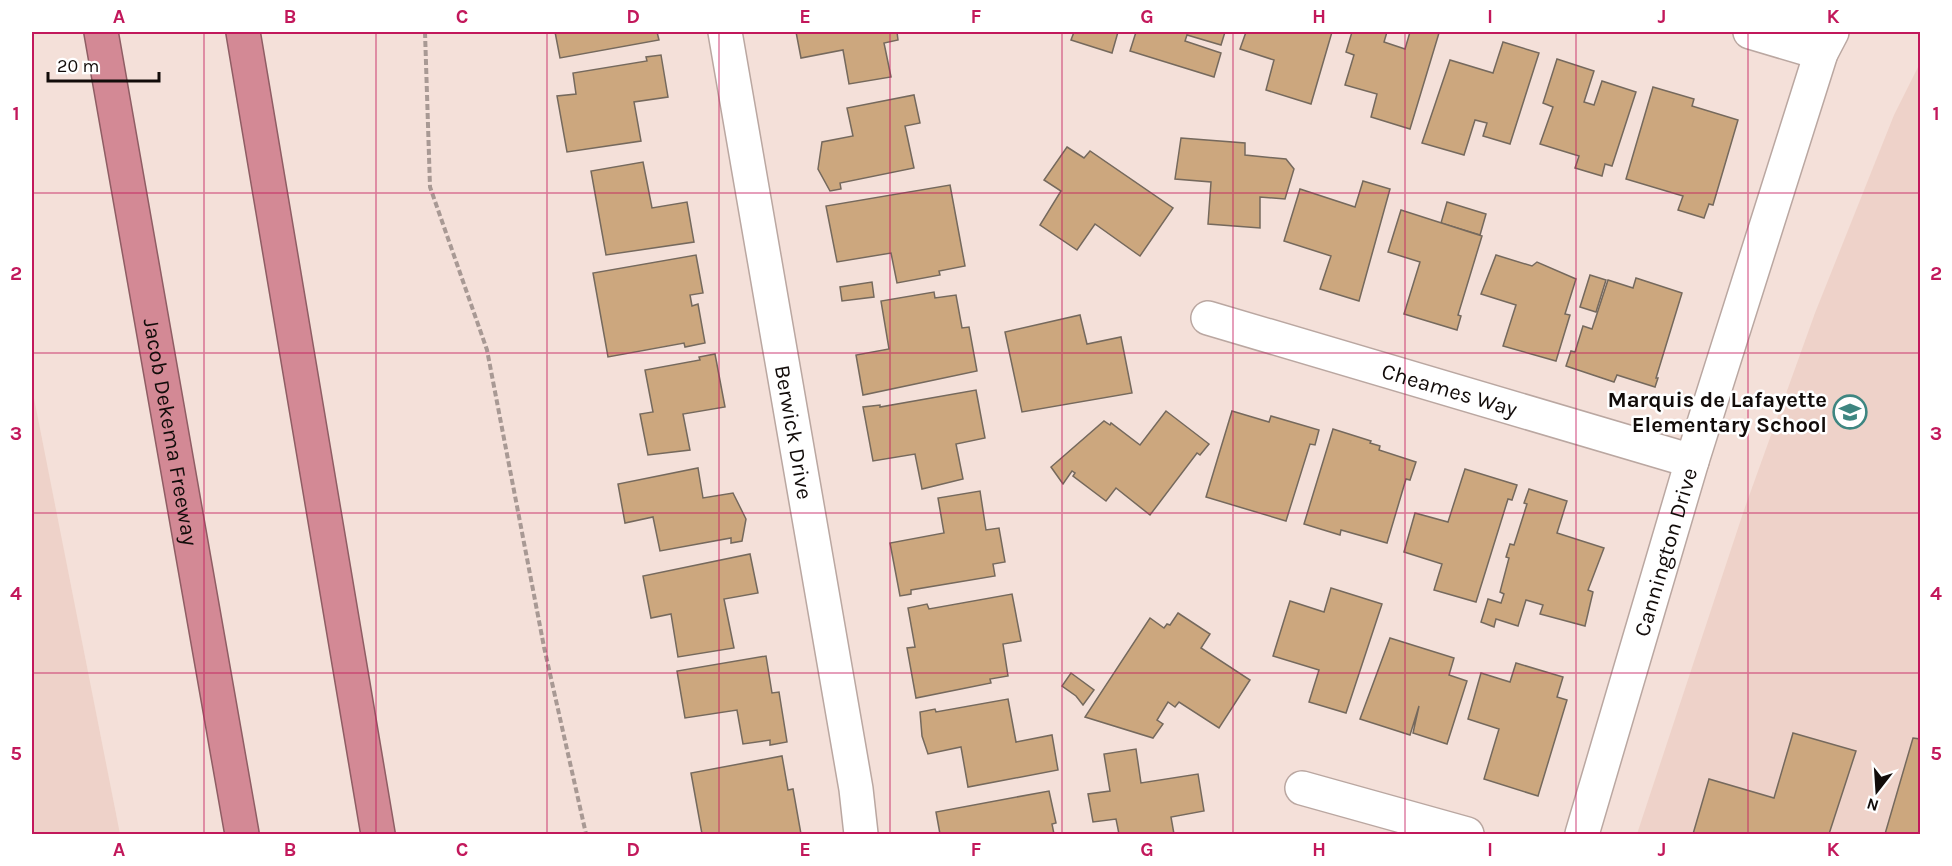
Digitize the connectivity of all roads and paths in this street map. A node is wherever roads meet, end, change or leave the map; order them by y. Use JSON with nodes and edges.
{"nodes":[{"id":1,"x":101,"y":32,"type":"edge"},
{"id":2,"x":243,"y":32,"type":"edge"},
{"id":3,"x":253,"y":32,"type":"edge"},
{"id":4,"x":425,"y":32,"type":"edge"},
{"id":5,"x":725,"y":32,"type":"edge"},
{"id":6,"x":1750,"y":32,"type":"edge"},
{"id":7,"x":1826,"y":42,"type":"edge"},
{"id":8,"x":256,"y":106,"type":"junction"},
{"id":9,"x":1208,"y":318,"type":"dead end"},
{"id":10,"x":1692,"y":461,"type":"junction"},
{"id":11,"x":1302,"y":788,"type":"dead end"},
{"id":12,"x":242,"y":834,"type":"edge"},
{"id":13,"x":378,"y":834,"type":"edge"},
{"id":14,"x":586,"y":834,"type":"edge"},
{"id":15,"x":861,"y":834,"type":"edge"},
{"id":16,"x":1467,"y":834,"type":"edge"},
{"id":17,"x":1582,"y":834,"type":"edge"}],
"edges":[{"from":1,"to":12,"type":"highway","name":"Jacob Dekema Freeway"},
{"from":2,"to":8,"type":"highway"},
{"from":3,"to":8,"type":"highway"},
{"from":4,"to":14,"type":"path"},
{"from":5,"to":15,"type":"street","name":"Berwick Drive"},
{"from":6,"to":7,"type":"street"},
{"from":7,"to":10,"type":"street","name":"Cannington Drive"},
{"from":8,"to":13,"type":"highway"},
{"from":9,"to":10,"type":"street","name":"Cheames Way"},
{"from":10,"to":17,"type":"street","name":"Cannington Drive"},
{"from":11,"to":16,"type":"street"}]}
